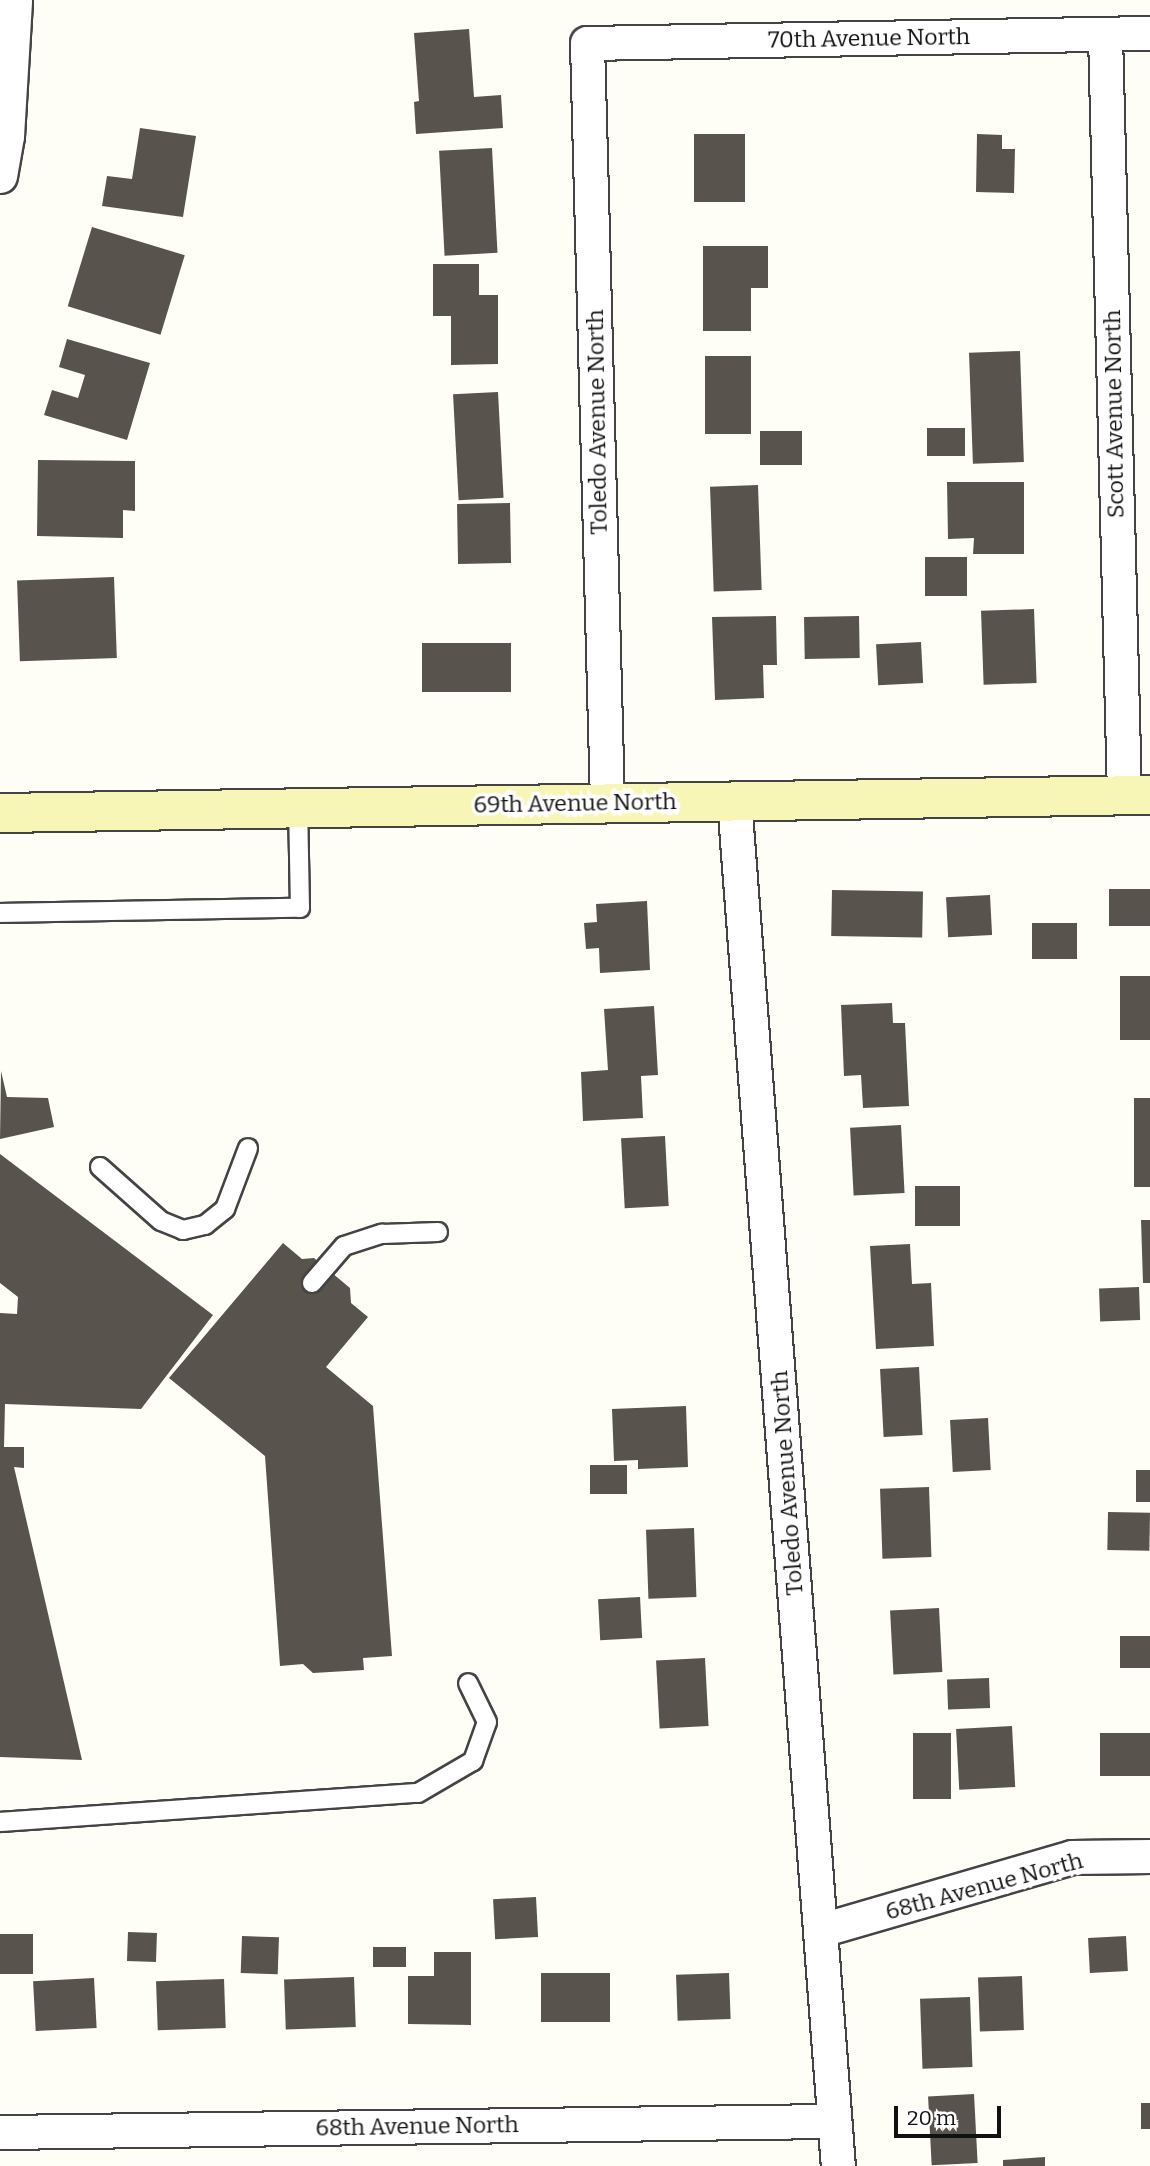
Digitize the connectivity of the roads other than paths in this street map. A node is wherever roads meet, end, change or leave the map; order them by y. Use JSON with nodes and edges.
{"nodes":[{"id":1,"x":15,"y":0,"type":"edge"},
{"id":2,"x":1150,"y":33,"type":"edge"},
{"id":3,"x":1105,"y":34,"type":"junction"},
{"id":4,"x":587,"y":43,"type":"joint"},
{"id":5,"x":0,"y":176,"type":"edge"},
{"id":6,"x":1137,"y":795,"type":"edge"},
{"id":7,"x":734,"y":800,"type":"junction"},
{"id":8,"x":607,"y":802,"type":"junction"},
{"id":9,"x":298,"y":807,"type":"junction"},
{"id":10,"x":0,"y":813,"type":"edge"},
{"id":11,"x":0,"y":913,"type":"edge"},
{"id":12,"x":248,"y":1148,"type":"dead end"},
{"id":13,"x":100,"y":1167,"type":"dead end"},
{"id":14,"x":438,"y":1232,"type":"dead end"},
{"id":15,"x":312,"y":1283,"type":"dead end"},
{"id":16,"x":468,"y":1683,"type":"dead end"},
{"id":17,"x":0,"y":1822,"type":"edge"},
{"id":18,"x":1150,"y":1856,"type":"edge"},
{"id":19,"x":821,"y":1930,"type":"junction"},
{"id":20,"x":834,"y":2121,"type":"junction"},
{"id":21,"x":0,"y":2132,"type":"edge"},
{"id":22,"x":838,"y":2166,"type":"edge"}],
"edges":[{"from":1,"to":5,"type":"street"},
{"from":2,"to":3,"type":"street","name":"70th Avenue North"},
{"from":3,"to":4,"type":"street","name":"70th Avenue North"},
{"from":3,"to":6,"type":"street","name":"Scott Avenue North"},
{"from":4,"to":8,"type":"street","name":"Toledo Avenue North"},
{"from":6,"to":7,"type":"street","name":"69th Avenue North"},
{"from":7,"to":8,"type":"street","name":"69th Avenue North"},
{"from":7,"to":19,"type":"street","name":"Toledo Avenue North"},
{"from":8,"to":9,"type":"street","name":"69th Avenue North"},
{"from":9,"to":10,"type":"street","name":"69th Avenue North"},
{"from":9,"to":11,"type":"lane"},
{"from":12,"to":13,"type":"lane"},
{"from":14,"to":15,"type":"lane"},
{"from":16,"to":17,"type":"lane"},
{"from":18,"to":19,"type":"street","name":"68th Avenue North"},
{"from":19,"to":20,"type":"street","name":"Toledo Avenue North"},
{"from":20,"to":21,"type":"street","name":"68th Avenue North"},
{"from":20,"to":22,"type":"street","name":"Toledo Avenue North"}]}
